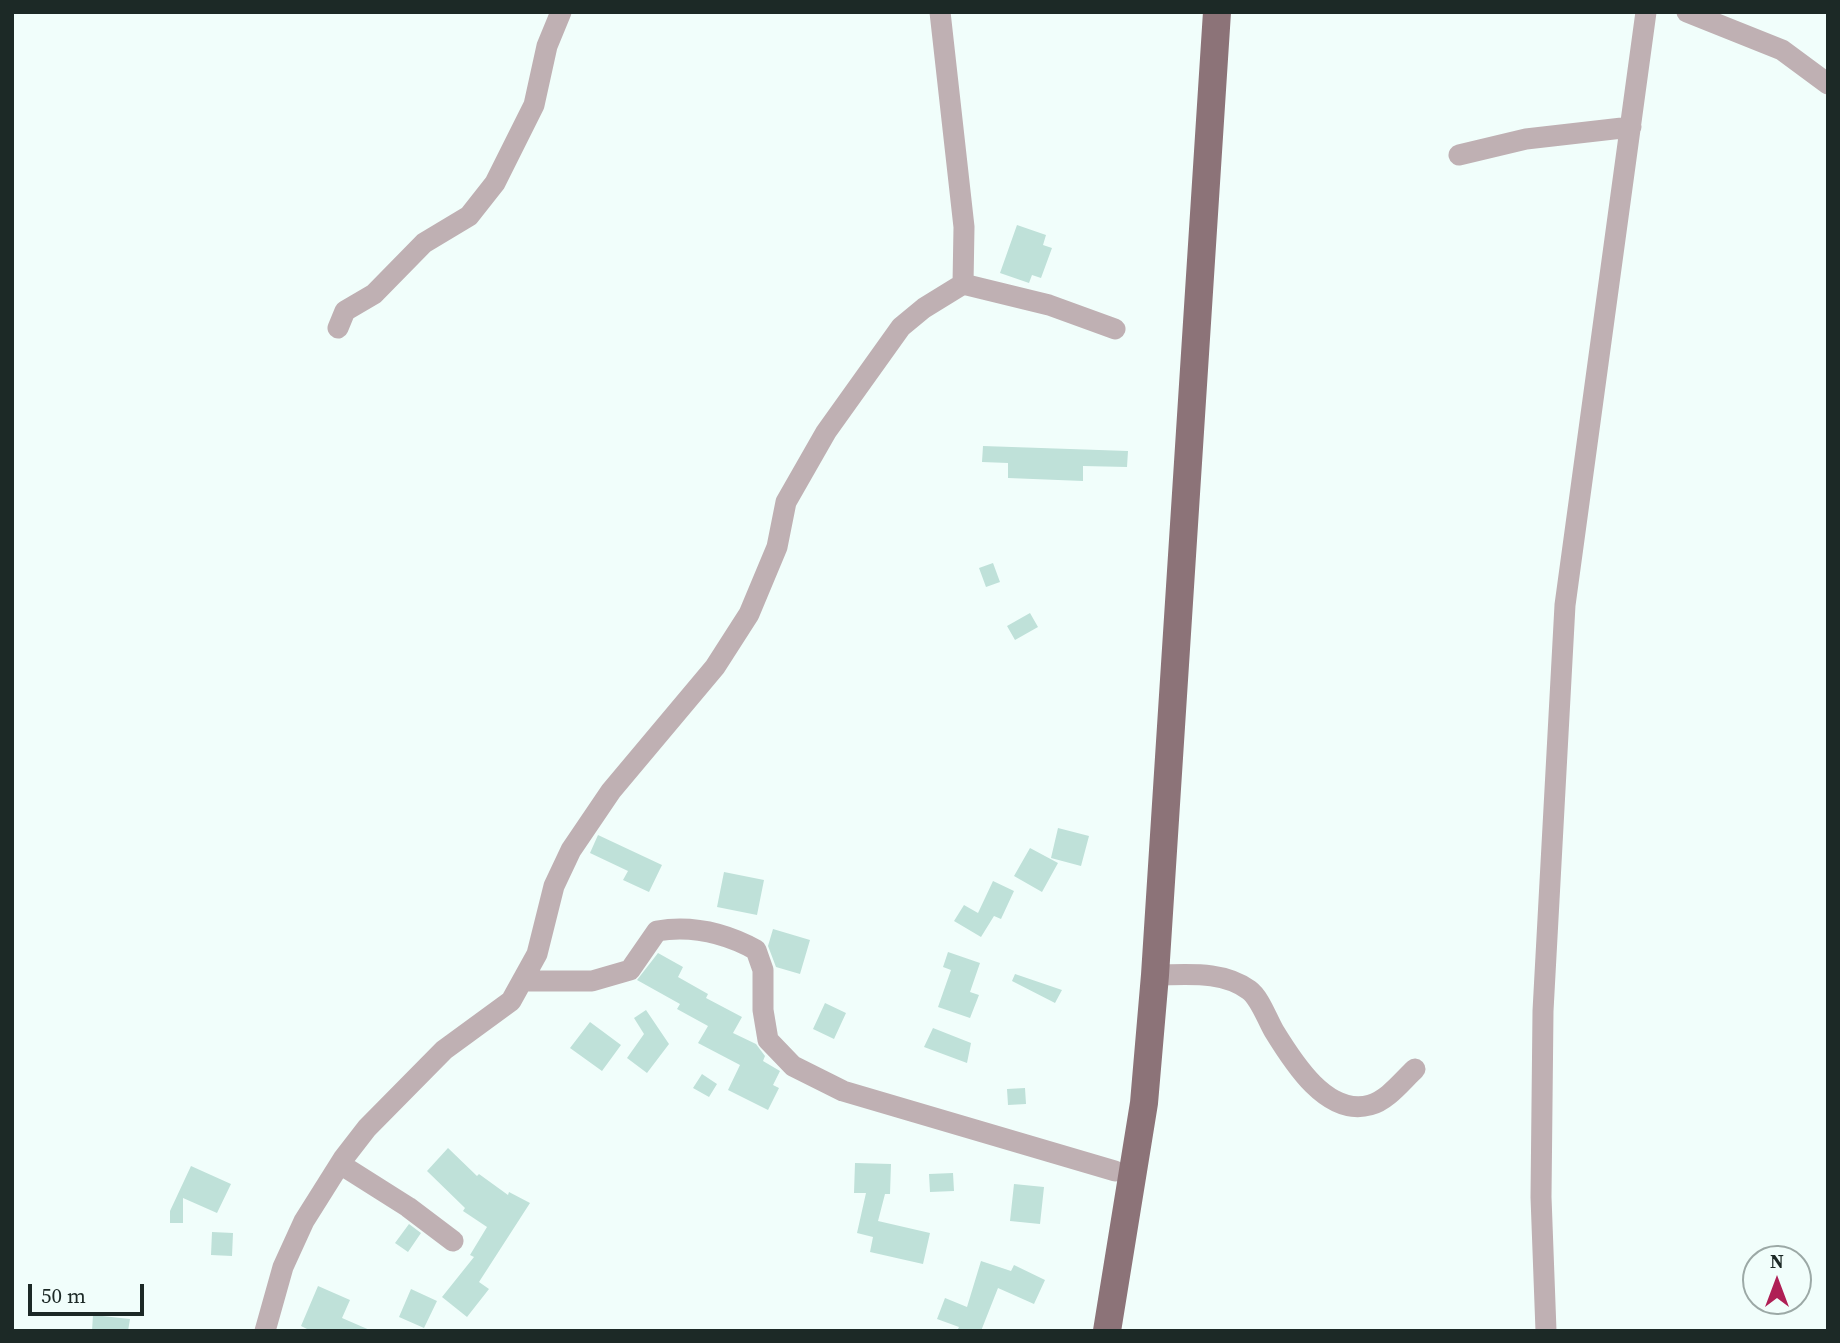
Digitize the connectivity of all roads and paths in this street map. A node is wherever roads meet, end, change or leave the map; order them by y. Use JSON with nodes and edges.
{"nodes":[{"id":1,"x":561,"y":12,"type":"edge"},
{"id":2,"x":940,"y":12,"type":"edge"},
{"id":3,"x":1217,"y":12,"type":"edge"},
{"id":4,"x":1646,"y":12,"type":"edge"},
{"id":5,"x":1687,"y":12,"type":"edge"},
{"id":6,"x":1828,"y":84,"type":"edge"},
{"id":7,"x":1631,"y":127,"type":"junction"},
{"id":8,"x":1460,"y":155,"type":"dead end"},
{"id":9,"x":963,"y":284,"type":"junction"},
{"id":10,"x":338,"y":328,"type":"dead end"},
{"id":11,"x":1115,"y":329,"type":"dead end"},
{"id":12,"x":1155,"y":975,"type":"junction"},
{"id":13,"x":524,"y":981,"type":"junction"},
{"id":14,"x":1415,"y":1069,"type":"dead end"},
{"id":15,"x":340,"y":1164,"type":"junction"},
{"id":16,"x":1115,"y":1171,"type":"dead end"},
{"id":17,"x":453,"y":1241,"type":"dead end"},
{"id":18,"x":265,"y":1331,"type":"edge"},
{"id":19,"x":1107,"y":1331,"type":"edge"},
{"id":20,"x":1546,"y":1331,"type":"edge"}],
"edges":[{"from":1,"to":10,"type":"street"},
{"from":2,"to":9,"type":"street"},
{"from":3,"to":12,"type":"main road"},
{"from":4,"to":7,"type":"street"},
{"from":5,"to":6,"type":"street"},
{"from":7,"to":8,"type":"street"},
{"from":7,"to":20,"type":"street"},
{"from":9,"to":11,"type":"street"},
{"from":9,"to":13,"type":"street"},
{"from":12,"to":14,"type":"street"},
{"from":12,"to":19,"type":"main road"},
{"from":13,"to":15,"type":"street"},
{"from":13,"to":16,"type":"street"},
{"from":15,"to":17,"type":"street"},
{"from":15,"to":18,"type":"street"}]}
